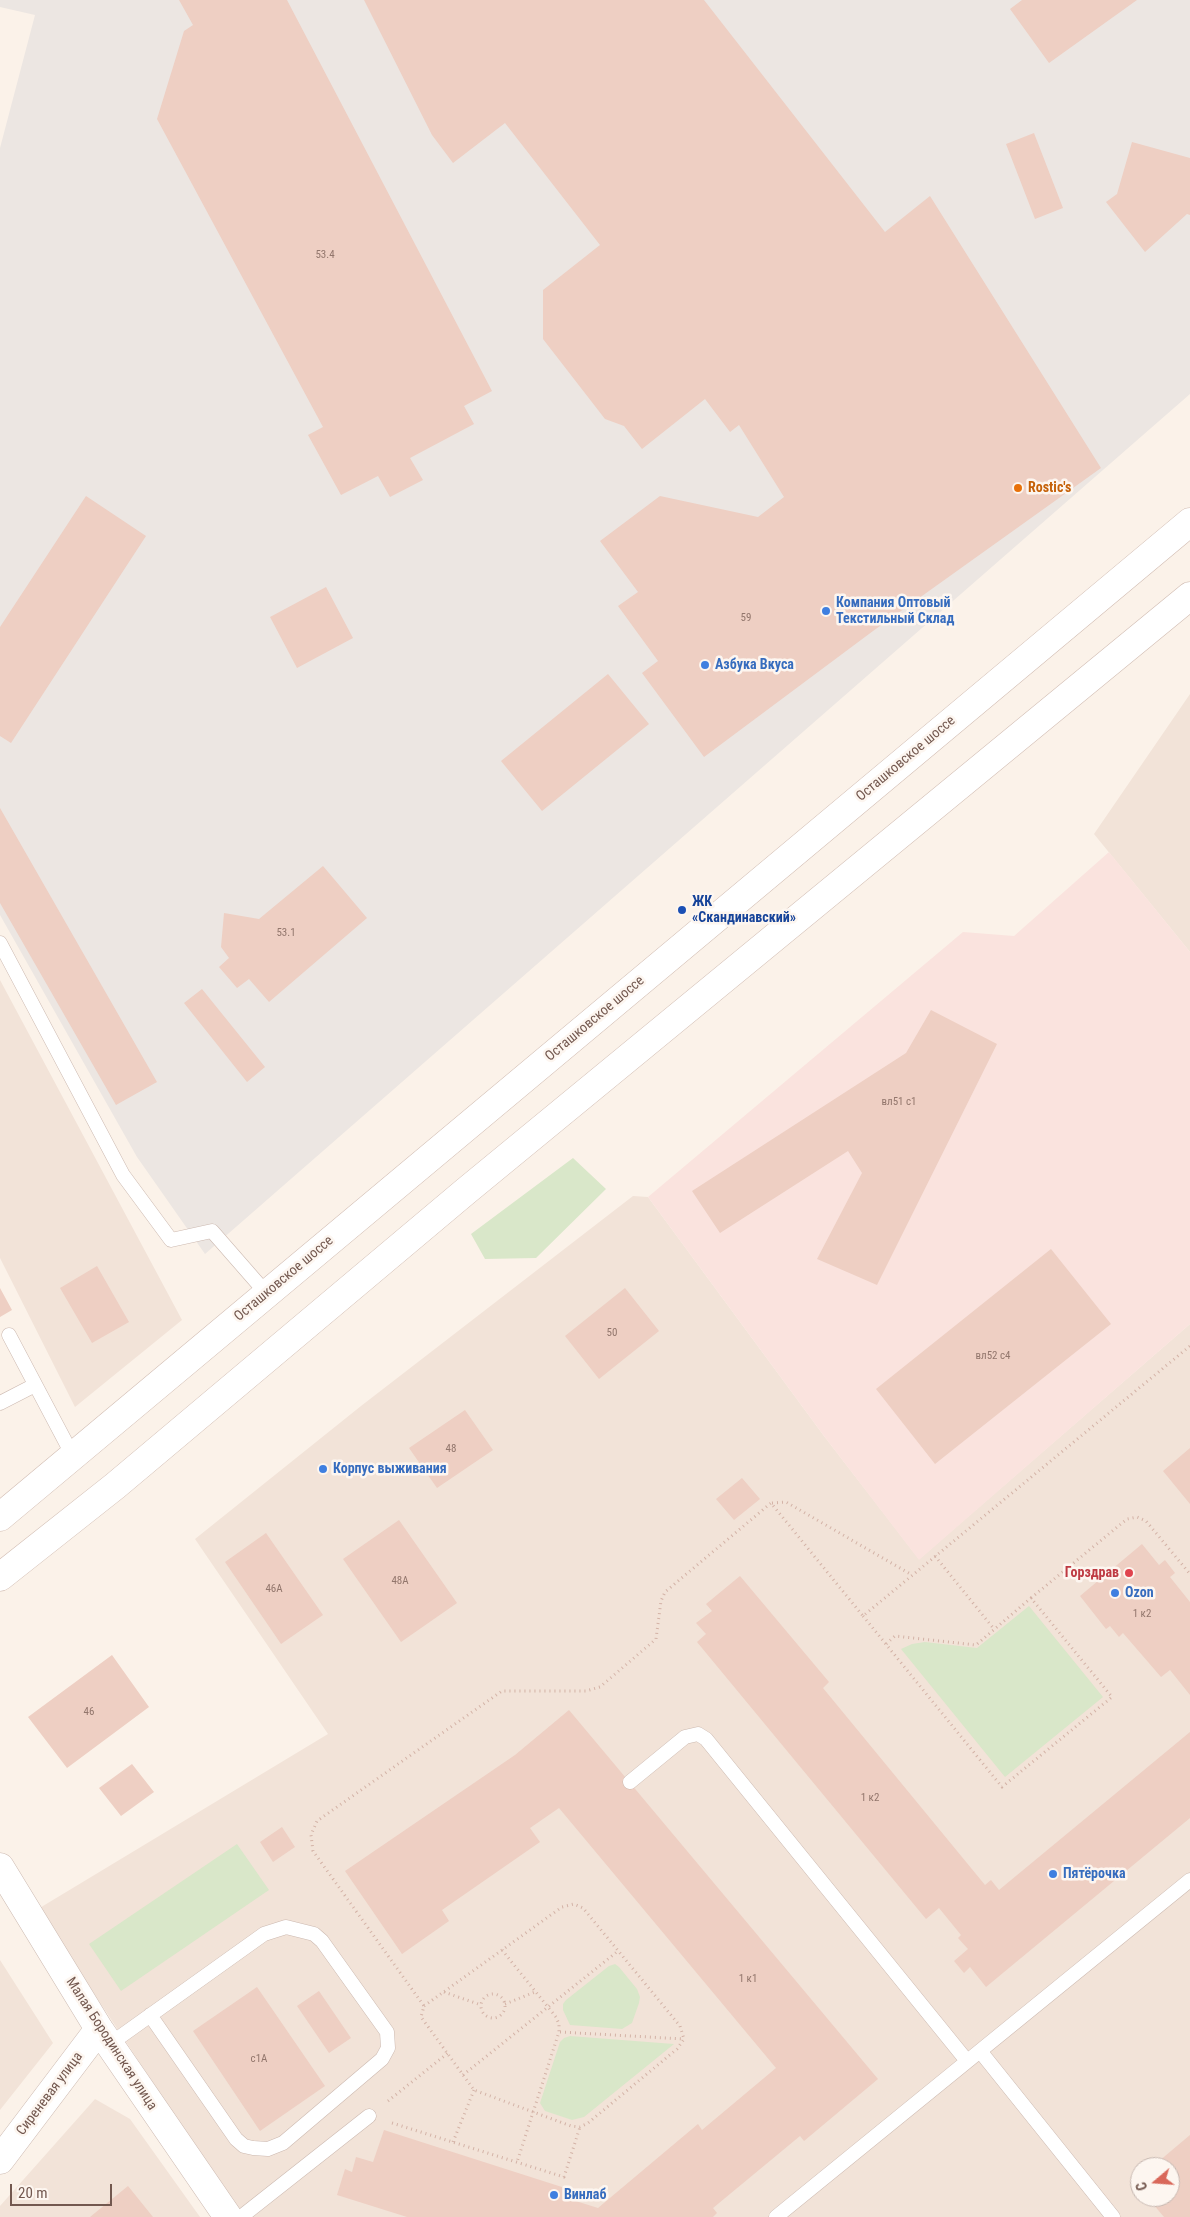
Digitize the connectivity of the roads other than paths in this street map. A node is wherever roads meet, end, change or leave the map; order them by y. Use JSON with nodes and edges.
{"nodes":[{"id":1,"x":1190,"y":522,"type":"edge"},
{"id":2,"x":1190,"y":596,"type":"edge"},
{"id":3,"x":0,"y":943,"type":"edge"},
{"id":4,"x":267,"y":1294,"type":"junction"},
{"id":5,"x":9,"y":1335,"type":"dead end"},
{"id":6,"x":35,"y":1384,"type":"junction"},
{"id":7,"x":0,"y":1403,"type":"edge"},
{"id":8,"x":74,"y":1456,"type":"junction"},
{"id":9,"x":0,"y":1517,"type":"edge"},
{"id":10,"x":0,"y":1577,"type":"edge"},
{"id":11,"x":630,"y":1782,"type":"dead end"},
{"id":12,"x":0,"y":1867,"type":"edge"},
{"id":13,"x":1190,"y":1880,"type":"edge"},
{"id":14,"x":150,"y":2015,"type":"junction"},
{"id":15,"x":105,"y":2036,"type":"junction"},
{"id":16,"x":980,"y":2051,"type":"junction"},
{"id":17,"x":967,"y":2061,"type":"junction"},
{"id":18,"x":370,"y":2116,"type":"road end"},
{"id":19,"x":0,"y":2160,"type":"edge"},
{"id":20,"x":228,"y":2217,"type":"edge"},
{"id":21,"x":242,"y":2217,"type":"edge"},
{"id":22,"x":776,"y":2217,"type":"edge"},
{"id":23,"x":1113,"y":2217,"type":"edge"}],
"edges":[{"from":1,"to":4,"type":"main road","name":"Осташковское шоссе"},
{"from":2,"to":10,"type":"main road"},
{"from":3,"to":4,"type":"lane"},
{"from":4,"to":8,"type":"main road","name":"Осташковское шоссе"},
{"from":5,"to":6,"type":"lane"},
{"from":6,"to":7,"type":"lane"},
{"from":6,"to":8,"type":"lane"},
{"from":8,"to":9,"type":"main road","name":"Осташковское шоссе"},
{"from":11,"to":17,"type":"lane"},
{"from":12,"to":15,"type":"main road","name":"Малая Бородинская улица"},
{"from":13,"to":16,"type":"lane"},
{"from":14,"to":14,"type":"lane"},
{"from":14,"to":15,"type":"lane"},
{"from":15,"to":19,"type":"main road","name":"Сиреневая улица"},
{"from":15,"to":20,"type":"main road","name":"Малая Бородинская улица"},
{"from":16,"to":17,"type":"lane"},
{"from":16,"to":23,"type":"lane"},
{"from":17,"to":22,"type":"lane"},
{"from":18,"to":21,"type":"lane"}]}
